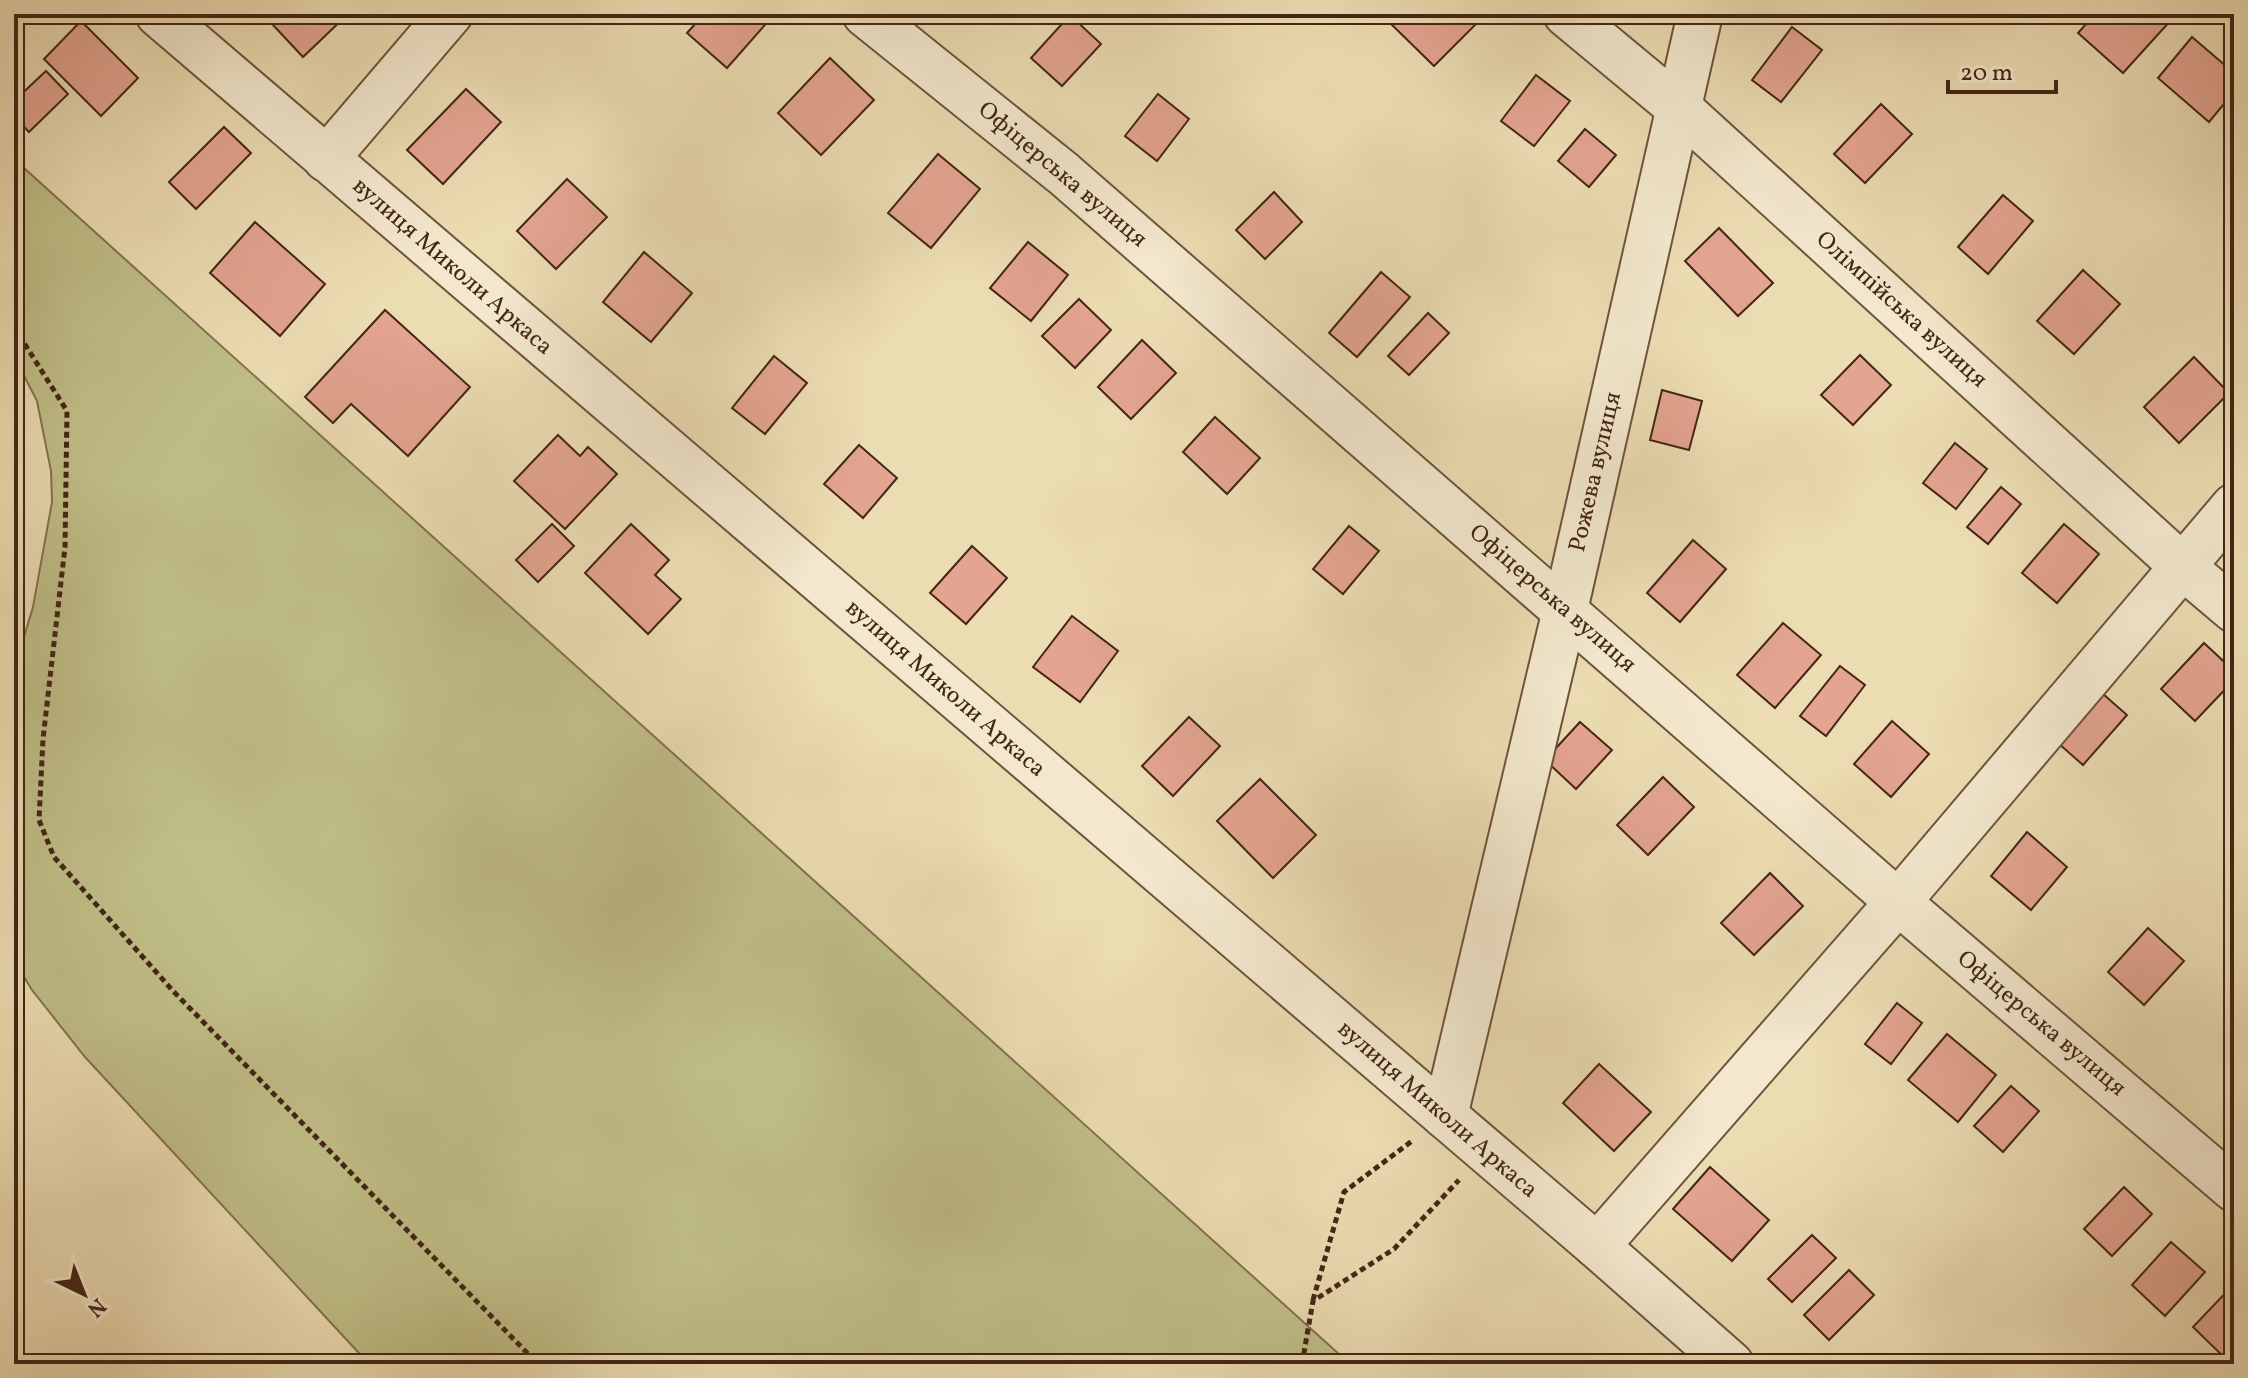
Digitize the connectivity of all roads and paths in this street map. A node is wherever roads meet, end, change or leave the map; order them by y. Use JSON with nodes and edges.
{"nodes":[{"id":1,"x":158,"y":14,"type":"edge"},
{"id":2,"x":450,"y":14,"type":"edge"},
{"id":3,"x":865,"y":14,"type":"edge"},
{"id":4,"x":1566,"y":14,"type":"edge"},
{"id":5,"x":1700,"y":14,"type":"edge"},
{"id":6,"x":1678,"y":107,"type":"junction"},
{"id":7,"x":326,"y":159,"type":"junction"},
{"id":8,"x":14,"y":327,"type":"edge"},
{"id":9,"x":2234,"y":506,"type":"edge"},
{"id":10,"x":2182,"y":566,"type":"junction"},
{"id":11,"x":1565,"y":610,"type":"junction"},
{"id":12,"x":2234,"y":610,"type":"edge"},
{"id":13,"x":1898,"y":902,"type":"junction"},
{"id":14,"x":1445,"y":1116,"type":"junction"},
{"id":15,"x":1487,"y":1154,"type":"junction"},
{"id":16,"x":2234,"y":1189,"type":"edge"},
{"id":17,"x":1597,"y":1246,"type":"junction"},
{"id":18,"x":1313,"y":1301,"type":"junction"},
{"id":19,"x":538,"y":1364,"type":"edge"},
{"id":20,"x":1302,"y":1364,"type":"edge"},
{"id":21,"x":1731,"y":1364,"type":"edge"}],
"edges":[{"from":1,"to":7,"type":"street","name":"вулиця Миколи Аркаса"},
{"from":2,"to":7,"type":"street"},
{"from":3,"to":11,"type":"street","name":"Офіцерська вулиця"},
{"from":4,"to":6,"type":"street","name":"Олімпійська вулиця"},
{"from":5,"to":6,"type":"street","name":"Рожева вулиця"},
{"from":6,"to":10,"type":"street","name":"Олімпійська вулиця"},
{"from":6,"to":11,"type":"street","name":"Рожева вулиця"},
{"from":7,"to":14,"type":"street","name":"вулиця Миколи Аркаса"},
{"from":8,"to":19,"type":"path"},
{"from":9,"to":10,"type":"street"},
{"from":10,"to":12,"type":"street","name":"Олімпійська вулиця"},
{"from":10,"to":13,"type":"street"},
{"from":11,"to":13,"type":"street","name":"Офіцерська вулиця"},
{"from":11,"to":14,"type":"street","name":"Рожева вулиця"},
{"from":13,"to":16,"type":"street","name":"Офіцерська вулиця"},
{"from":13,"to":17,"type":"street"},
{"from":14,"to":15,"type":"street","name":"вулиця Миколи Аркаса"},
{"from":14,"to":18,"type":"path"},
{"from":15,"to":17,"type":"street","name":"вулиця Миколи Аркаса"},
{"from":15,"to":18,"type":"path"},
{"from":17,"to":21,"type":"street","name":"вулиця Миколи Аркаса"},
{"from":18,"to":20,"type":"path"}]}
